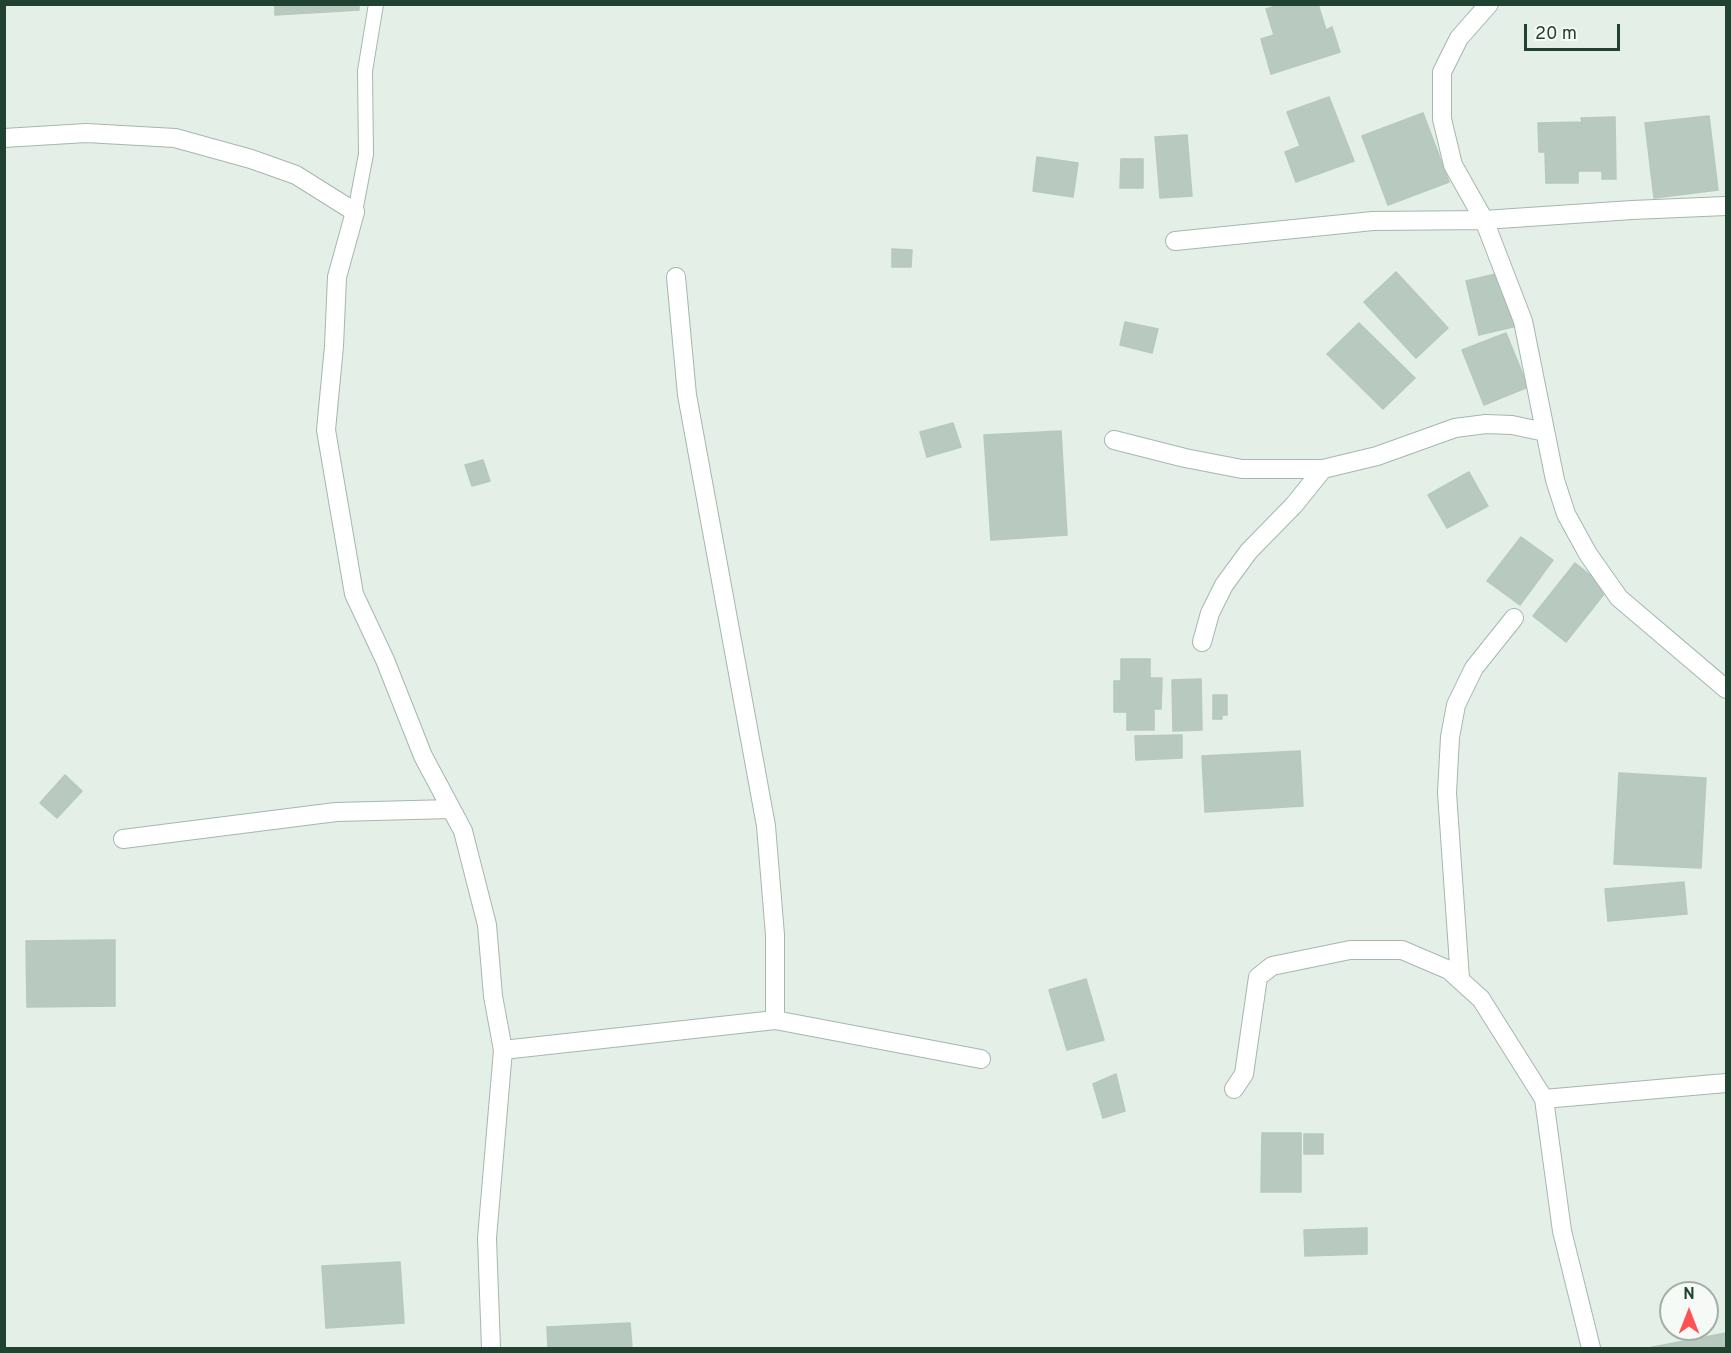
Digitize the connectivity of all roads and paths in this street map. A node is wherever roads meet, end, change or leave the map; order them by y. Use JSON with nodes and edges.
{"nodes":[{"id":1,"x":376,"y":4,"type":"edge"},
{"id":2,"x":1489,"y":4,"type":"edge"},
{"id":3,"x":4,"y":138,"type":"edge"},
{"id":4,"x":1726,"y":206,"type":"edge"},
{"id":5,"x":355,"y":212,"type":"junction"},
{"id":6,"x":1484,"y":220,"type":"junction"},
{"id":7,"x":1175,"y":241,"type":"dead end"},
{"id":8,"x":676,"y":278,"type":"dead end"},
{"id":9,"x":1545,"y":432,"type":"junction"},
{"id":10,"x":1114,"y":440,"type":"dead end"},
{"id":11,"x":1323,"y":469,"type":"junction"},
{"id":12,"x":1514,"y":618,"type":"dead end"},
{"id":13,"x":1202,"y":642,"type":"dead end"},
{"id":14,"x":1726,"y":689,"type":"edge"},
{"id":15,"x":451,"y":809,"type":"junction"},
{"id":16,"x":123,"y":839,"type":"dead end"},
{"id":17,"x":1460,"y":979,"type":"junction"},
{"id":18,"x":775,"y":1020,"type":"junction"},
{"id":19,"x":503,"y":1050,"type":"junction"},
{"id":20,"x":981,"y":1059,"type":"dead end"},
{"id":21,"x":1726,"y":1083,"type":"edge"},
{"id":22,"x":1234,"y":1089,"type":"dead end"},
{"id":23,"x":1544,"y":1099,"type":"junction"},
{"id":24,"x":491,"y":1348,"type":"edge"},
{"id":25,"x":1591,"y":1348,"type":"edge"}],
"edges":[{"from":1,"to":5,"type":"lane"},
{"from":2,"to":6,"type":"street"},
{"from":3,"to":5,"type":"street"},
{"from":4,"to":6,"type":"street"},
{"from":5,"to":15,"type":"street"},
{"from":6,"to":7,"type":"street"},
{"from":6,"to":9,"type":"street"},
{"from":8,"to":18,"type":"street"},
{"from":9,"to":11,"type":"street"},
{"from":9,"to":14,"type":"street"},
{"from":10,"to":11,"type":"street"},
{"from":11,"to":13,"type":"street"},
{"from":12,"to":17,"type":"street"},
{"from":15,"to":16,"type":"street"},
{"from":15,"to":19,"type":"street"},
{"from":17,"to":22,"type":"street"},
{"from":17,"to":23,"type":"street"},
{"from":18,"to":19,"type":"street"},
{"from":18,"to":20,"type":"street"},
{"from":19,"to":24,"type":"street"},
{"from":21,"to":23,"type":"street"},
{"from":23,"to":25,"type":"street"}]}
